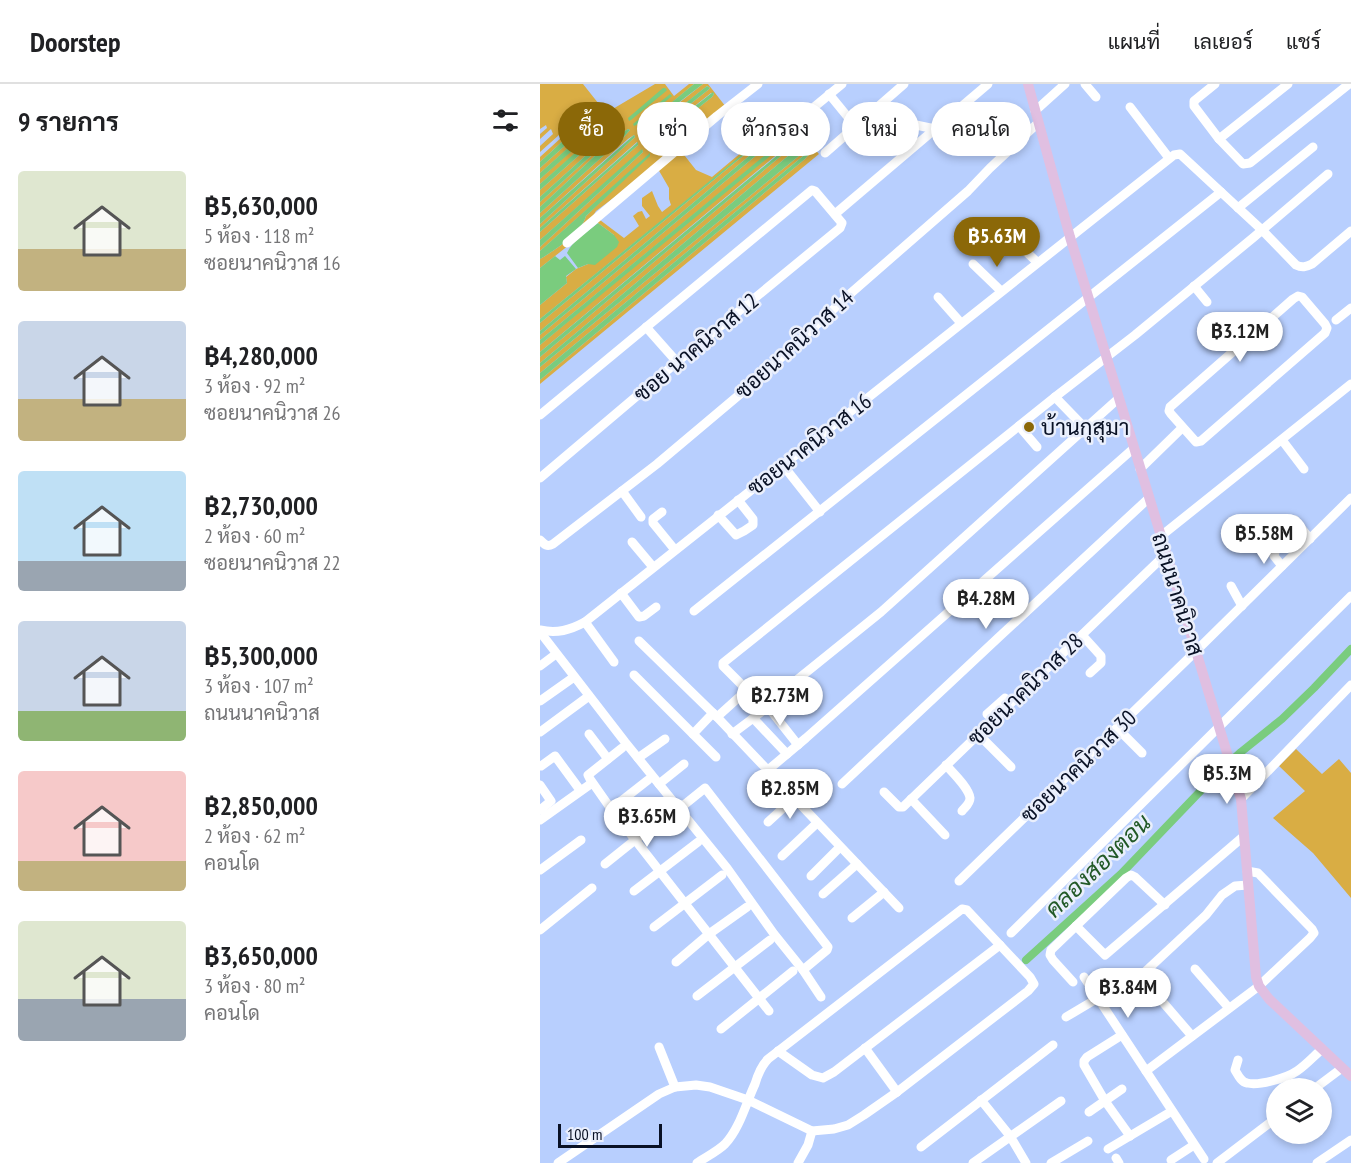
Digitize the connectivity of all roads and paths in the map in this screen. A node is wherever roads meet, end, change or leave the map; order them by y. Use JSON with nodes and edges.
{"nodes":[{"id":1,"x":758,"y":84,"type":"edge"},
{"id":2,"x":842,"y":84,"type":"edge"},
{"id":3,"x":904,"y":84,"type":"edge"},
{"id":4,"x":988,"y":84,"type":"edge"},
{"id":5,"x":1028,"y":84,"type":"edge"},
{"id":6,"x":1065,"y":84,"type":"edge"},
{"id":7,"x":1085,"y":84,"type":"edge"},
{"id":8,"x":1215,"y":84,"type":"edge"},
{"id":9,"x":1288,"y":84,"type":"edge"},
{"id":10,"x":1348,"y":89,"type":"edge"},
{"id":11,"x":830,"y":94,"type":"junction"},
{"id":12,"x":1096,"y":98,"type":"dead end"},
{"id":13,"x":820,"y":102,"type":"edge"},
{"id":14,"x":884,"y":102,"type":"edge"},
{"id":15,"x":967,"y":102,"type":"edge"},
{"id":16,"x":1130,"y":107,"type":"dead end"},
{"id":17,"x":842,"y":109,"type":"edge"},
{"id":18,"x":1035,"y":111,"type":"junction"},
{"id":19,"x":1038,"y":123,"type":"junction"},
{"id":20,"x":931,"y":132,"type":"edge"},
{"id":21,"x":842,"y":139,"type":"edge"},
{"id":22,"x":1218,"y":139,"type":"junction"},
{"id":23,"x":1313,"y":147,"type":"dead end"},
{"id":24,"x":830,"y":149,"type":"edge"},
{"id":25,"x":1172,"y":156,"type":"junction"},
{"id":26,"x":1328,"y":174,"type":"dead end"},
{"id":27,"x":1221,"y":192,"type":"junction"},
{"id":28,"x":1238,"y":208,"type":"junction"},
{"id":29,"x":835,"y":214,"type":"junction"},
{"id":30,"x":1262,"y":230,"type":"junction"},
{"id":31,"x":1351,"y":231,"type":"edge"},
{"id":32,"x":1070,"y":237,"type":"junction"},
{"id":33,"x":567,"y":243,"type":"dead end"},
{"id":34,"x":994,"y":247,"type":"dead end"},
{"id":35,"x":1037,"y":262,"type":"junction"},
{"id":36,"x":973,"y":264,"type":"dead end"},
{"id":37,"x":1194,"y":286,"type":"junction"},
{"id":38,"x":1001,"y":291,"type":"junction"},
{"id":39,"x":938,"y":297,"type":"dead end"},
{"id":40,"x":1088,"y":297,"type":"junction"},
{"id":41,"x":1207,"y":302,"type":"dead end"},
{"id":42,"x":1351,"y":308,"type":"edge"},
{"id":43,"x":1336,"y":320,"type":"dead end"},
{"id":44,"x":961,"y":323,"type":"junction"},
{"id":45,"x":646,"y":327,"type":"junction"},
{"id":46,"x":1106,"y":357,"type":"junction"},
{"id":47,"x":677,"y":362,"type":"junction"},
{"id":48,"x":1351,"y":384,"type":"edge"},
{"id":49,"x":1055,"y":397,"type":"junction"},
{"id":50,"x":1119,"y":399,"type":"junction"},
{"id":51,"x":540,"y":415,"type":"edge"},
{"id":52,"x":1019,"y":426,"type":"junction"},
{"id":53,"x":1085,"y":428,"type":"junction"},
{"id":54,"x":1182,"y":428,"type":"junction"},
{"id":55,"x":1282,"y":440,"type":"junction"},
{"id":56,"x":1037,"y":447,"type":"dead end"},
{"id":57,"x":1134,"y":448,"type":"junction"},
{"id":58,"x":782,"y":464,"type":"junction"},
{"id":59,"x":1140,"y":469,"type":"junction"},
{"id":60,"x":1304,"y":469,"type":"dead end"},
{"id":61,"x":540,"y":478,"type":"edge"},
{"id":62,"x":622,"y":491,"type":"junction"},
{"id":63,"x":1149,"y":498,"type":"junction"},
{"id":64,"x":1351,"y":498,"type":"edge"},
{"id":65,"x":738,"y":500,"type":"junction"},
{"id":66,"x":820,"y":512,"type":"junction"},
{"id":67,"x":662,"y":513,"type":"dead end"},
{"id":68,"x":641,"y":516,"type":"dead end"},
{"id":69,"x":718,"y":516,"type":"junction"},
{"id":70,"x":1295,"y":520,"type":"dead end"},
{"id":71,"x":1161,"y":536,"type":"junction"},
{"id":72,"x":1310,"y":539,"type":"junction"},
{"id":73,"x":540,"y":540,"type":"edge"},
{"id":74,"x":632,"y":542,"type":"dead end"},
{"id":75,"x":1276,"y":549,"type":"dead end"},
{"id":76,"x":675,"y":550,"type":"junction"},
{"id":77,"x":1166,"y":554,"type":"junction"},
{"id":78,"x":1282,"y":566,"type":"junction"},
{"id":79,"x":653,"y":567,"type":"junction"},
{"id":80,"x":1231,"y":586,"type":"dead end"},
{"id":81,"x":621,"y":593,"type":"junction"},
{"id":82,"x":1351,"y":596,"type":"edge"},
{"id":83,"x":1242,"y":606,"type":"junction"},
{"id":84,"x":656,"y":607,"type":"dead end"},
{"id":85,"x":694,"y":611,"type":"dead end"},
{"id":86,"x":585,"y":621,"type":"junction"},
{"id":87,"x":540,"y":631,"type":"edge"},
{"id":88,"x":1082,"y":634,"type":"junction"},
{"id":89,"x":639,"y":641,"type":"dead end"},
{"id":90,"x":1196,"y":651,"type":"junction"},
{"id":91,"x":556,"y":654,"type":"junction"},
{"id":92,"x":614,"y":662,"type":"dead end"},
{"id":93,"x":540,"y":666,"type":"edge"},
{"id":94,"x":1090,"y":673,"type":"dead end"},
{"id":95,"x":634,"y":675,"type":"dead end"},
{"id":96,"x":574,"y":676,"type":"junction"},
{"id":97,"x":1351,"y":685,"type":"edge"},
{"id":98,"x":589,"y":696,"type":"junction"},
{"id":99,"x":1005,"y":698,"type":"dead end"},
{"id":100,"x":540,"y":701,"type":"edge"},
{"id":101,"x":770,"y":704,"type":"junction"},
{"id":102,"x":715,"y":715,"type":"junction"},
{"id":103,"x":753,"y":718,"type":"junction"},
{"id":104,"x":993,"y":719,"type":"junction"},
{"id":105,"x":1117,"y":728,"type":"junction"},
{"id":106,"x":1219,"y":728,"type":"junction"},
{"id":107,"x":540,"y":732,"type":"edge"},
{"id":108,"x":589,"y":734,"type":"dead end"},
{"id":109,"x":693,"y":734,"type":"junction"},
{"id":110,"x":732,"y":734,"type":"junction"},
{"id":111,"x":978,"y":734,"type":"junction"},
{"id":112,"x":665,"y":739,"type":"dead end"},
{"id":113,"x":798,"y":745,"type":"junction"},
{"id":114,"x":622,"y":748,"type":"dead end"},
{"id":115,"x":1142,"y":753,"type":"dead end"},
{"id":116,"x":787,"y":754,"type":"junction"},
{"id":117,"x":716,"y":757,"type":"dead end"},
{"id":118,"x":638,"y":758,"type":"junction"},
{"id":119,"x":608,"y":759,"type":"junction"},
{"id":120,"x":684,"y":764,"type":"dead end"},
{"id":121,"x":946,"y":765,"type":"junction"},
{"id":122,"x":541,"y":766,"type":"edge"},
{"id":123,"x":1011,"y":767,"type":"dead end"},
{"id":124,"x":768,"y":770,"type":"junction"},
{"id":125,"x":648,"y":780,"type":"dead end"},
{"id":126,"x":592,"y":783,"type":"junction"},
{"id":127,"x":659,"y":784,"type":"junction"},
{"id":128,"x":842,"y":784,"type":"dead end"},
{"id":129,"x":540,"y":785,"type":"edge"},
{"id":130,"x":580,"y":790,"type":"junction"},
{"id":131,"x":884,"y":792,"type":"dead end"},
{"id":132,"x":794,"y":798,"type":"junction"},
{"id":133,"x":911,"y":799,"type":"junction"},
{"id":134,"x":1241,"y":799,"type":"junction"},
{"id":135,"x":611,"y":809,"type":"junction"},
{"id":136,"x":540,"y":810,"type":"edge"},
{"id":137,"x":676,"y":810,"type":"junction"},
{"id":138,"x":962,"y":811,"type":"dead end"},
{"id":139,"x":540,"y":820,"type":"edge"},
{"id":140,"x":768,"y":822,"type":"dead end"},
{"id":141,"x":817,"y":823,"type":"junction"},
{"id":142,"x":945,"y":835,"type":"dead end"},
{"id":143,"x":1244,"y":836,"type":"junction"},
{"id":144,"x":580,"y":840,"type":"dead end"},
{"id":145,"x":635,"y":840,"type":"junction"},
{"id":146,"x":698,"y":842,"type":"dead end"},
{"id":147,"x":840,"y":847,"type":"junction"},
{"id":148,"x":782,"y":856,"type":"dead end"},
{"id":149,"x":605,"y":864,"type":"dead end"},
{"id":150,"x":857,"y":864,"type":"junction"},
{"id":151,"x":540,"y":870,"type":"edge"},
{"id":152,"x":659,"y":871,"type":"junction"},
{"id":153,"x":1246,"y":871,"type":"junction"},
{"id":154,"x":722,"y":875,"type":"dead end"},
{"id":155,"x":811,"y":876,"type":"dead end"},
{"id":156,"x":959,"y":881,"type":"dead end"},
{"id":157,"x":1248,"y":885,"type":"junction"},
{"id":158,"x":592,"y":888,"type":"dead end"},
{"id":159,"x":634,"y":891,"type":"dead end"},
{"id":160,"x":884,"y":892,"type":"junction"},
{"id":161,"x":823,"y":894,"type":"dead end"},
{"id":162,"x":685,"y":903,"type":"junction"},
{"id":163,"x":1165,"y":904,"type":"junction"},
{"id":164,"x":747,"y":907,"type":"dead end"},
{"id":165,"x":899,"y":908,"type":"dead end"},
{"id":166,"x":852,"y":918,"type":"dead end"},
{"id":167,"x":1076,"y":926,"type":"junction"},
{"id":168,"x":654,"y":927,"type":"dead end"},
{"id":169,"x":540,"y":930,"type":"edge"},
{"id":170,"x":1011,"y":933,"type":"dead end"},
{"id":171,"x":709,"y":934,"type":"junction"},
{"id":172,"x":770,"y":940,"type":"dead end"},
{"id":173,"x":1000,"y":945,"type":"junction"},
{"id":174,"x":676,"y":962,"type":"dead end"},
{"id":175,"x":735,"y":966,"type":"junction"},
{"id":176,"x":1195,"y":969,"type":"dead end"},
{"id":177,"x":798,"y":971,"type":"junction"},
{"id":178,"x":1084,"y":977,"type":"dead end"},
{"id":179,"x":1073,"y":982,"type":"dead end"},
{"id":180,"x":1132,"y":984,"type":"dead end"},
{"id":181,"x":1259,"y":986,"type":"junction"},
{"id":182,"x":697,"y":996,"type":"dead end"},
{"id":183,"x":820,"y":997,"type":"dead end"},
{"id":184,"x":759,"y":998,"type":"junction"},
{"id":185,"x":1098,"y":998,"type":"junction"},
{"id":186,"x":1161,"y":1000,"type":"dead end"},
{"id":187,"x":1229,"y":1008,"type":"junction"},
{"id":188,"x":769,"y":1011,"type":"dead end"},
{"id":189,"x":1066,"y":1017,"type":"dead end"},
{"id":190,"x":721,"y":1029,"type":"dead end"},
{"id":191,"x":1122,"y":1035,"type":"junction"},
{"id":192,"x":1192,"y":1036,"type":"junction"},
{"id":193,"x":1053,"y":1045,"type":"dead end"},
{"id":194,"x":658,"y":1047,"type":"dead end"},
{"id":195,"x":865,"y":1048,"type":"junction"},
{"id":196,"x":1322,"y":1049,"type":"junction"},
{"id":197,"x":778,"y":1051,"type":"junction"},
{"id":198,"x":1238,"y":1060,"type":"dead end"},
{"id":199,"x":1342,"y":1068,"type":"junction"},
{"id":200,"x":1146,"y":1071,"type":"junction"},
{"id":201,"x":1351,"y":1076,"type":"edge"},
{"id":202,"x":1329,"y":1078,"type":"edge"},
{"id":203,"x":675,"y":1088,"type":"junction"},
{"id":204,"x":1122,"y":1089,"type":"dead end"},
{"id":205,"x":897,"y":1092,"type":"junction"},
{"id":206,"x":748,"y":1100,"type":"junction"},
{"id":207,"x":981,"y":1101,"type":"junction"},
{"id":208,"x":1061,"y":1101,"type":"dead end"},
{"id":209,"x":1105,"y":1101,"type":"junction"},
{"id":210,"x":1172,"y":1111,"type":"junction"},
{"id":211,"x":1089,"y":1112,"type":"dead end"},
{"id":212,"x":1266,"y":1126,"type":"edge"},
{"id":213,"x":813,"y":1131,"type":"junction"},
{"id":214,"x":1010,"y":1136,"type":"junction"},
{"id":215,"x":1130,"y":1136,"type":"junction"},
{"id":216,"x":1351,"y":1140,"type":"edge"},
{"id":217,"x":1088,"y":1141,"type":"dead end"},
{"id":218,"x":1194,"y":1145,"type":"junction"},
{"id":219,"x":921,"y":1146,"type":"dead end"},
{"id":220,"x":1108,"y":1149,"type":"dead end"},
{"id":221,"x":1204,"y":1158,"type":"dead end"},
{"id":222,"x":1171,"y":1160,"type":"dead end"},
{"id":223,"x":558,"y":1163,"type":"edge"},
{"id":224,"x":697,"y":1163,"type":"edge"},
{"id":225,"x":798,"y":1163,"type":"edge"},
{"id":226,"x":973,"y":1163,"type":"edge"},
{"id":227,"x":1026,"y":1163,"type":"edge"},
{"id":228,"x":1051,"y":1163,"type":"edge"},
{"id":229,"x":1216,"y":1163,"type":"edge"},
{"id":230,"x":1317,"y":1163,"type":"edge"}],
"edges":[{"from":1,"to":33,"type":"street"},
{"from":2,"to":11,"type":"street"},
{"from":3,"to":14,"type":"street"},
{"from":4,"to":15,"type":"street"},
{"from":5,"to":18,"type":"main road","name":"ถนนนาคนิวาส"},
{"from":6,"to":18,"type":"street"},
{"from":7,"to":12,"type":"street"},
{"from":8,"to":22,"type":"street"},
{"from":9,"to":22,"type":"street"},
{"from":10,"to":22,"type":"street"},
{"from":11,"to":13,"type":"street"},
{"from":11,"to":17,"type":"street"},
{"from":16,"to":25,"type":"street"},
{"from":18,"to":19,"type":"main road","name":"ถนนนาคนิวาส"},
{"from":19,"to":32,"type":"main road","name":"ถนนนาคนิวาส"},
{"from":19,"to":62,"type":"street","name":"ซอยนาคนิวาส 14"},
{"from":20,"to":29,"type":"street"},
{"from":21,"to":24,"type":"street"},
{"from":23,"to":28,"type":"street"},
{"from":25,"to":27,"type":"street"},
{"from":25,"to":32,"type":"street","name":"ซอยนาคนิวาส 16"},
{"from":26,"to":30,"type":"street"},
{"from":27,"to":28,"type":"street"},
{"from":27,"to":40,"type":"street"},
{"from":28,"to":30,"type":"street"},
{"from":29,"to":45,"type":"street","name":"ซอย นาคนิวาส 12"},
{"from":29,"to":47,"type":"street","name":"ซอย นาคนิวาส 12"},
{"from":30,"to":31,"type":"street"},
{"from":30,"to":37,"type":"street"},
{"from":32,"to":35,"type":"street","name":"ซอยนาคนิวาส 16"},
{"from":32,"to":40,"type":"main road","name":"ถนนนาคนิวาส"},
{"from":34,"to":35,"type":"street"},
{"from":35,"to":38,"type":"street","name":"ซอยนาคนิวาส 16"},
{"from":36,"to":38,"type":"street"},
{"from":37,"to":41,"type":"street"},
{"from":37,"to":46,"type":"street"},
{"from":38,"to":44,"type":"street","name":"ซอยนาคนิวาส 16"},
{"from":39,"to":44,"type":"street"},
{"from":40,"to":46,"type":"main road","name":"ถนนนาคนิวาส"},
{"from":40,"to":66,"type":"street"},
{"from":42,"to":43,"type":"street"},
{"from":44,"to":58,"type":"street","name":"ซอยนาคนิวาส 16"},
{"from":45,"to":47,"type":"street"},
{"from":45,"to":51,"type":"street"},
{"from":46,"to":49,"type":"street"},
{"from":46,"to":50,"type":"main road","name":"ถนนนาคนิวาส"},
{"from":47,"to":61,"type":"street","name":"ซอย นาคนิวาส 12"},
{"from":48,"to":55,"type":"street"},
{"from":49,"to":52,"type":"street"},
{"from":49,"to":53,"type":"street"},
{"from":50,"to":53,"type":"street"},
{"from":50,"to":57,"type":"main road","name":"ถนนนาคนิวาส"},
{"from":52,"to":56,"type":"street"},
{"from":52,"to":102,"type":"street"},
{"from":53,"to":101,"type":"street"},
{"from":54,"to":54,"type":"street"},
{"from":54,"to":59,"type":"street"},
{"from":55,"to":60,"type":"street"},
{"from":55,"to":71,"type":"street"},
{"from":57,"to":59,"type":"main road","name":"ถนนนาคนิวาส"},
{"from":57,"to":113,"type":"street"},
{"from":58,"to":65,"type":"street","name":"ซอยนาคนิวาส 16"},
{"from":58,"to":66,"type":"street"},
{"from":59,"to":63,"type":"main road","name":"ถนนนาคนิวาส"},
{"from":62,"to":68,"type":"street"},
{"from":62,"to":73,"type":"street","name":"ซอยนาคนิวาส 14"},
{"from":63,"to":71,"type":"main road","name":"ถนนนาคนิวาส"},
{"from":63,"to":128,"type":"street"},
{"from":64,"to":72,"type":"street","name":"ซอยนาคนิวาส 30"},
{"from":65,"to":69,"type":"street","name":"ซอยนาคนิวาส 16"},
{"from":65,"to":69,"type":"street"},
{"from":66,"to":85,"type":"street"},
{"from":67,"to":76,"type":"street"},
{"from":69,"to":76,"type":"street","name":"ซอยนาคนิวาส 16"},
{"from":70,"to":72,"type":"street"},
{"from":71,"to":77,"type":"main road","name":"ถนนนาคนิวาส"},
{"from":72,"to":78,"type":"street","name":"ซอยนาคนิวาส 30"},
{"from":74,"to":79,"type":"street"},
{"from":75,"to":78,"type":"street"},
{"from":76,"to":79,"type":"street","name":"ซอยนาคนิวาส 16"},
{"from":77,"to":88,"type":"street","name":"ซอยนาคนิวาส 28"},
{"from":77,"to":90,"type":"main road","name":"ถนนนาคนิวาส"},
{"from":78,"to":83,"type":"street","name":"ซอยนาคนิวาส 30"},
{"from":79,"to":81,"type":"street","name":"ซอยนาคนิวาส 16"},
{"from":80,"to":83,"type":"street"},
{"from":81,"to":84,"type":"street"},
{"from":81,"to":86,"type":"street","name":"ซอยนาคนิวาส 16"},
{"from":82,"to":106,"type":"street"},
{"from":83,"to":90,"type":"street","name":"ซอยนาคนิวาส 30"},
{"from":86,"to":87,"type":"street","name":"ซอยนาคนิวาส 16"},
{"from":86,"to":92,"type":"street"},
{"from":87,"to":91,"type":"street"},
{"from":88,"to":94,"type":"street"},
{"from":88,"to":104,"type":"street","name":"ซอยนาคนิวาส 28"},
{"from":89,"to":102,"type":"street"},
{"from":90,"to":105,"type":"street","name":"ซอยนาคนิวาส 30"},
{"from":90,"to":106,"type":"main road","name":"ถนนนาคนิวาส"},
{"from":91,"to":93,"type":"street"},
{"from":91,"to":96,"type":"street"},
{"from":95,"to":109,"type":"street"},
{"from":96,"to":98,"type":"street"},
{"from":96,"to":100,"type":"street"},
{"from":97,"to":134,"type":"street"},
{"from":98,"to":107,"type":"street"},
{"from":98,"to":118,"type":"street"},
{"from":99,"to":104,"type":"street"},
{"from":101,"to":103,"type":"street"},
{"from":101,"to":113,"type":"street"},
{"from":102,"to":109,"type":"street"},
{"from":102,"to":110,"type":"street"},
{"from":103,"to":110,"type":"street"},
{"from":103,"to":116,"type":"street"},
{"from":104,"to":111,"type":"street","name":"ซอยนาคนิวาส 28"},
{"from":105,"to":115,"type":"street"},
{"from":105,"to":156,"type":"street","name":"ซอยนาคนิวาส 30"},
{"from":106,"to":134,"type":"main road","name":"ถนนนาคนิวาส"},
{"from":106,"to":170,"type":"street"},
{"from":108,"to":119,"type":"street"},
{"from":109,"to":117,"type":"street"},
{"from":110,"to":124,"type":"street"},
{"from":111,"to":121,"type":"street","name":"ซอยนาคนิวาส 28"},
{"from":111,"to":123,"type":"street"},
{"from":112,"to":118,"type":"street"},
{"from":113,"to":116,"type":"street"},
{"from":114,"to":119,"type":"street"},
{"from":116,"to":124,"type":"street"},
{"from":118,"to":127,"type":"street"},
{"from":119,"to":126,"type":"street"},
{"from":120,"to":127,"type":"street"},
{"from":121,"to":133,"type":"street","name":"ซอยนาคนิวาส 28"},
{"from":121,"to":138,"type":"street"},
{"from":122,"to":130,"type":"street"},
{"from":124,"to":132,"type":"street"},
{"from":125,"to":135,"type":"street"},
{"from":126,"to":130,"type":"street"},
{"from":126,"to":135,"type":"street"},
{"from":127,"to":137,"type":"street"},
{"from":129,"to":136,"type":"street"},
{"from":130,"to":139,"type":"street"},
{"from":131,"to":133,"type":"street"},
{"from":132,"to":140,"type":"street"},
{"from":132,"to":141,"type":"street"},
{"from":133,"to":142,"type":"street"},
{"from":134,"to":143,"type":"main road","name":"ถนนนาคนิวาส"},
{"from":135,"to":145,"type":"street"},
{"from":137,"to":145,"type":"street"},
{"from":137,"to":177,"type":"street"},
{"from":137,"to":177,"type":"street"},
{"from":141,"to":147,"type":"street"},
{"from":141,"to":148,"type":"street"},
{"from":143,"to":153,"type":"main road","name":"ถนนนาคนิวาส"},
{"from":143,"to":163,"type":"street"},
{"from":144,"to":151,"type":"street"},
{"from":145,"to":149,"type":"street"},
{"from":145,"to":152,"type":"street"},
{"from":146,"to":152,"type":"street"},
{"from":147,"to":150,"type":"street"},
{"from":147,"to":155,"type":"street"},
{"from":150,"to":160,"type":"street"},
{"from":150,"to":161,"type":"street"},
{"from":152,"to":159,"type":"street"},
{"from":152,"to":162,"type":"street"},
{"from":153,"to":157,"type":"main road","name":"ถนนนาคนิวาส"},
{"from":153,"to":181,"type":"street"},
{"from":154,"to":162,"type":"street"},
{"from":157,"to":180,"type":"street"},
{"from":157,"to":181,"type":"main road","name":"ถนนนาคนิวาส"},
{"from":158,"to":169,"type":"street"},
{"from":160,"to":165,"type":"street"},
{"from":160,"to":166,"type":"street"},
{"from":162,"to":168,"type":"street"},
{"from":162,"to":171,"type":"street"},
{"from":163,"to":167,"type":"street"},
{"from":163,"to":167,"type":"street"},
{"from":164,"to":171,"type":"street"},
{"from":167,"to":179,"type":"street"},
{"from":171,"to":174,"type":"street"},
{"from":171,"to":175,"type":"street"},
{"from":172,"to":175,"type":"street"},
{"from":173,"to":195,"type":"street"},
{"from":173,"to":197,"type":"street"},
{"from":173,"to":205,"type":"street"},
{"from":175,"to":182,"type":"street"},
{"from":175,"to":184,"type":"street"},
{"from":176,"to":187,"type":"street"},
{"from":177,"to":183,"type":"street"},
{"from":177,"to":184,"type":"street"},
{"from":178,"to":185,"type":"street"},
{"from":181,"to":187,"type":"street"},
{"from":181,"to":196,"type":"main road"},
{"from":184,"to":188,"type":"street"},
{"from":184,"to":190,"type":"street"},
{"from":185,"to":189,"type":"street"},
{"from":185,"to":191,"type":"street"},
{"from":186,"to":192,"type":"street"},
{"from":187,"to":192,"type":"street"},
{"from":191,"to":200,"type":"street"},
{"from":191,"to":209,"type":"street"},
{"from":192,"to":200,"type":"street"},
{"from":193,"to":207,"type":"street"},
{"from":194,"to":203,"type":"street"},
{"from":195,"to":197,"type":"street"},
{"from":195,"to":205,"type":"street"},
{"from":196,"to":198,"type":"street"},
{"from":196,"to":199,"type":"main road"},
{"from":197,"to":206,"type":"street"},
{"from":199,"to":201,"type":"main road"},
{"from":199,"to":202,"type":"street"},
{"from":200,"to":210,"type":"street"},
{"from":203,"to":206,"type":"street"},
{"from":203,"to":223,"type":"street"},
{"from":204,"to":209,"type":"street"},
{"from":205,"to":213,"type":"street"},
{"from":206,"to":213,"type":"street"},
{"from":206,"to":224,"type":"street"},
{"from":207,"to":214,"type":"street"},
{"from":207,"to":219,"type":"street"},
{"from":208,"to":214,"type":"street"},
{"from":209,"to":211,"type":"street"},
{"from":209,"to":215,"type":"street"},
{"from":210,"to":215,"type":"street"},
{"from":210,"to":218,"type":"street"},
{"from":212,"to":229,"type":"street"},
{"from":213,"to":225,"type":"street"},
{"from":214,"to":226,"type":"street"},
{"from":214,"to":227,"type":"street"},
{"from":215,"to":220,"type":"street"},
{"from":216,"to":230,"type":"street"},
{"from":217,"to":228,"type":"street"},
{"from":218,"to":221,"type":"street"},
{"from":218,"to":222,"type":"street"}]}
